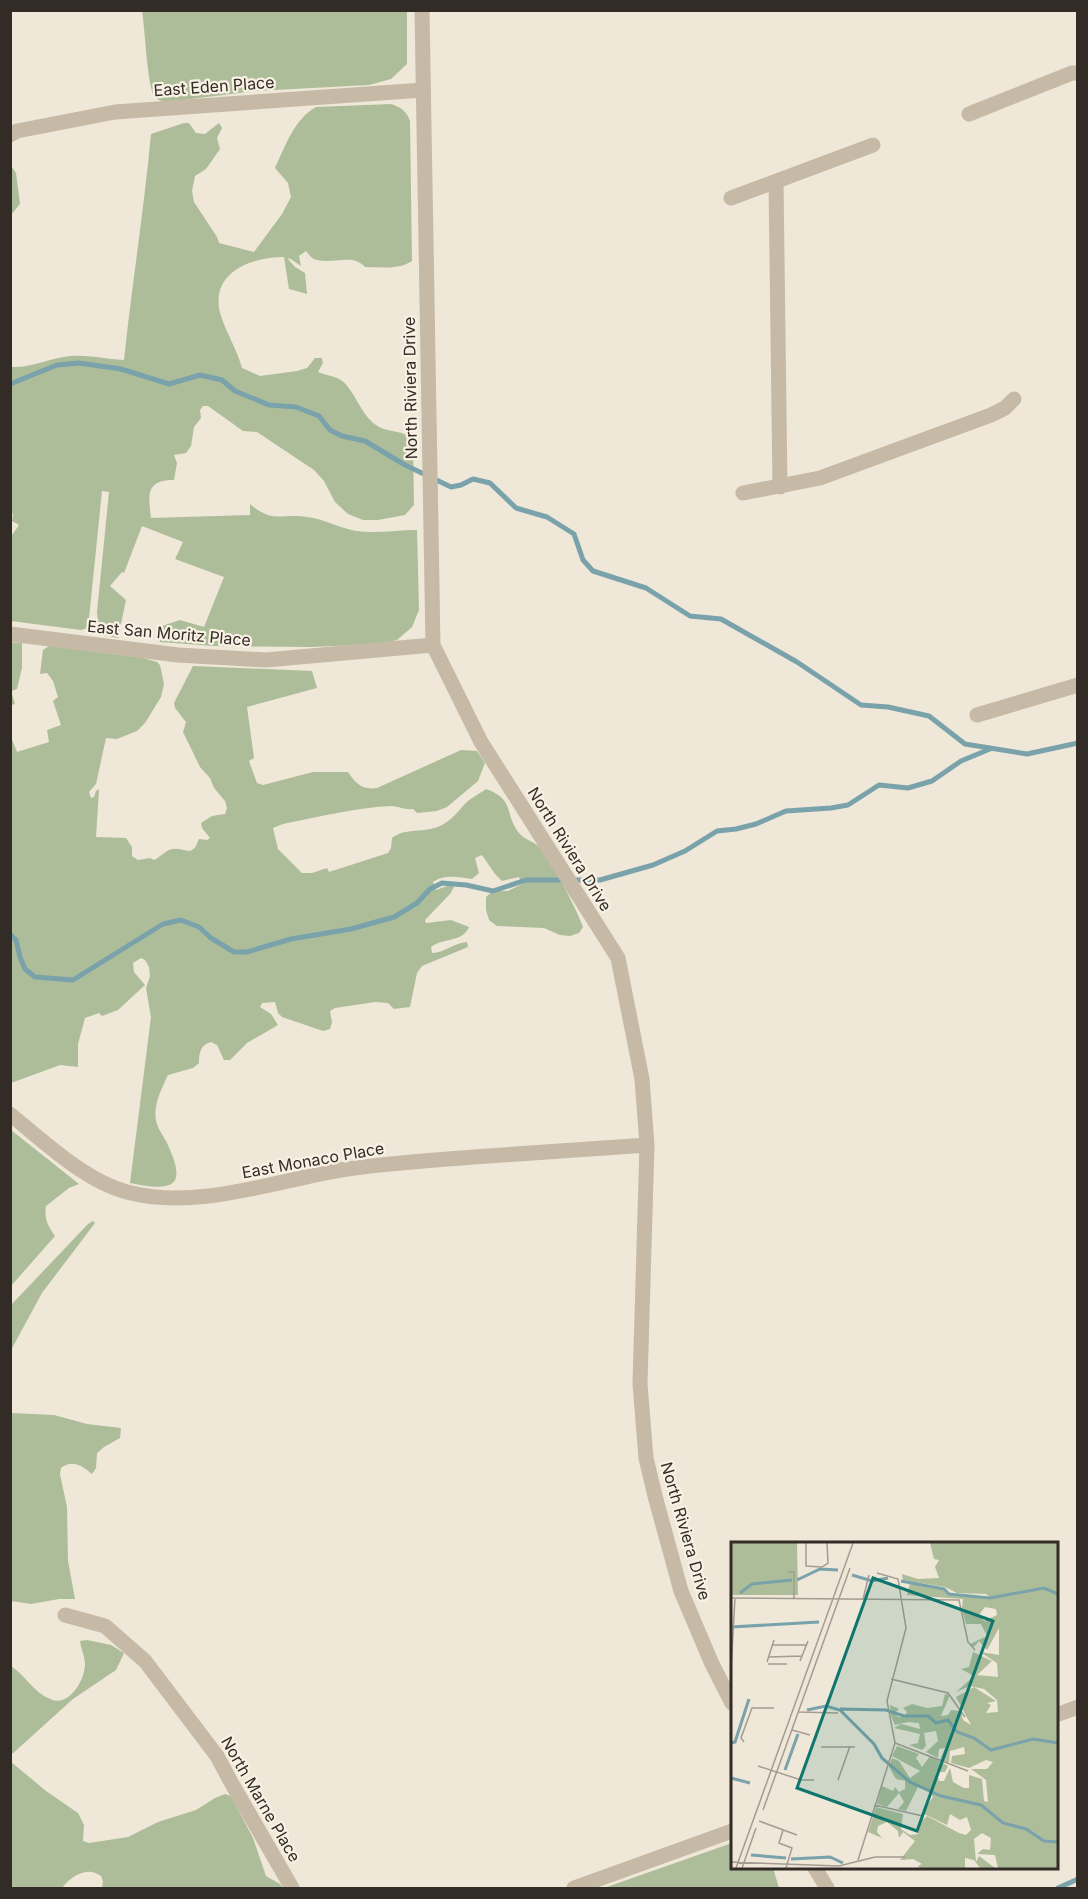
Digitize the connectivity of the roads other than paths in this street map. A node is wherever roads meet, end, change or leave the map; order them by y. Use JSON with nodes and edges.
{"nodes":[{"id":1,"x":422,"y":10,"type":"edge"},
{"id":2,"x":1077,"y":73,"type":"edge"},
{"id":3,"x":423,"y":90,"type":"junction"},
{"id":4,"x":969,"y":114,"type":"dead end"},
{"id":5,"x":10,"y":135,"type":"edge"},
{"id":6,"x":873,"y":146,"type":"dead end"},
{"id":7,"x":776,"y":182,"type":"junction"},
{"id":8,"x":731,"y":198,"type":"dead end"},
{"id":9,"x":1014,"y":399,"type":"dead end"},
{"id":10,"x":780,"y":487,"type":"junction"},
{"id":11,"x":743,"y":493,"type":"dead end"},
{"id":12,"x":10,"y":634,"type":"edge"},
{"id":13,"x":433,"y":645,"type":"junction"},
{"id":14,"x":1077,"y":685,"type":"edge"},
{"id":15,"x":977,"y":715,"type":"dead end"},
{"id":16,"x":10,"y":1114,"type":"edge"},
{"id":17,"x":647,"y":1145,"type":"junction"},
{"id":18,"x":65,"y":1615,"type":"dead end"},
{"id":19,"x":731,"y":1701,"type":"edge"},
{"id":20,"x":1077,"y":1707,"type":"edge"},
{"id":21,"x":1058,"y":1714,"type":"edge"},
{"id":22,"x":731,"y":1831,"type":"edge"},
{"id":23,"x":815,"y":1869,"type":"edge"},
{"id":24,"x":292,"y":1888,"type":"edge"},
{"id":25,"x":573,"y":1888,"type":"edge"},
{"id":26,"x":827,"y":1888,"type":"edge"}],
"edges":[{"from":1,"to":3,"type":"street","name":"North Riviera Drive"},
{"from":2,"to":4,"type":"street"},
{"from":3,"to":5,"type":"street","name":"East Eden Place"},
{"from":3,"to":13,"type":"street","name":"North Riviera Drive"},
{"from":6,"to":7,"type":"street"},
{"from":7,"to":8,"type":"street"},
{"from":7,"to":10,"type":"street"},
{"from":9,"to":10,"type":"street"},
{"from":10,"to":11,"type":"street"},
{"from":12,"to":13,"type":"street","name":"East San Moritz Place"},
{"from":13,"to":17,"type":"street","name":"North Riviera Drive"},
{"from":14,"to":15,"type":"street"},
{"from":16,"to":17,"type":"street","name":"East Monaco Place"},
{"from":17,"to":19,"type":"street","name":"North Riviera Drive"},
{"from":18,"to":24,"type":"street","name":"North Marne Place"},
{"from":20,"to":21,"type":"street"},
{"from":22,"to":25,"type":"street"},
{"from":23,"to":26,"type":"street"}]}
